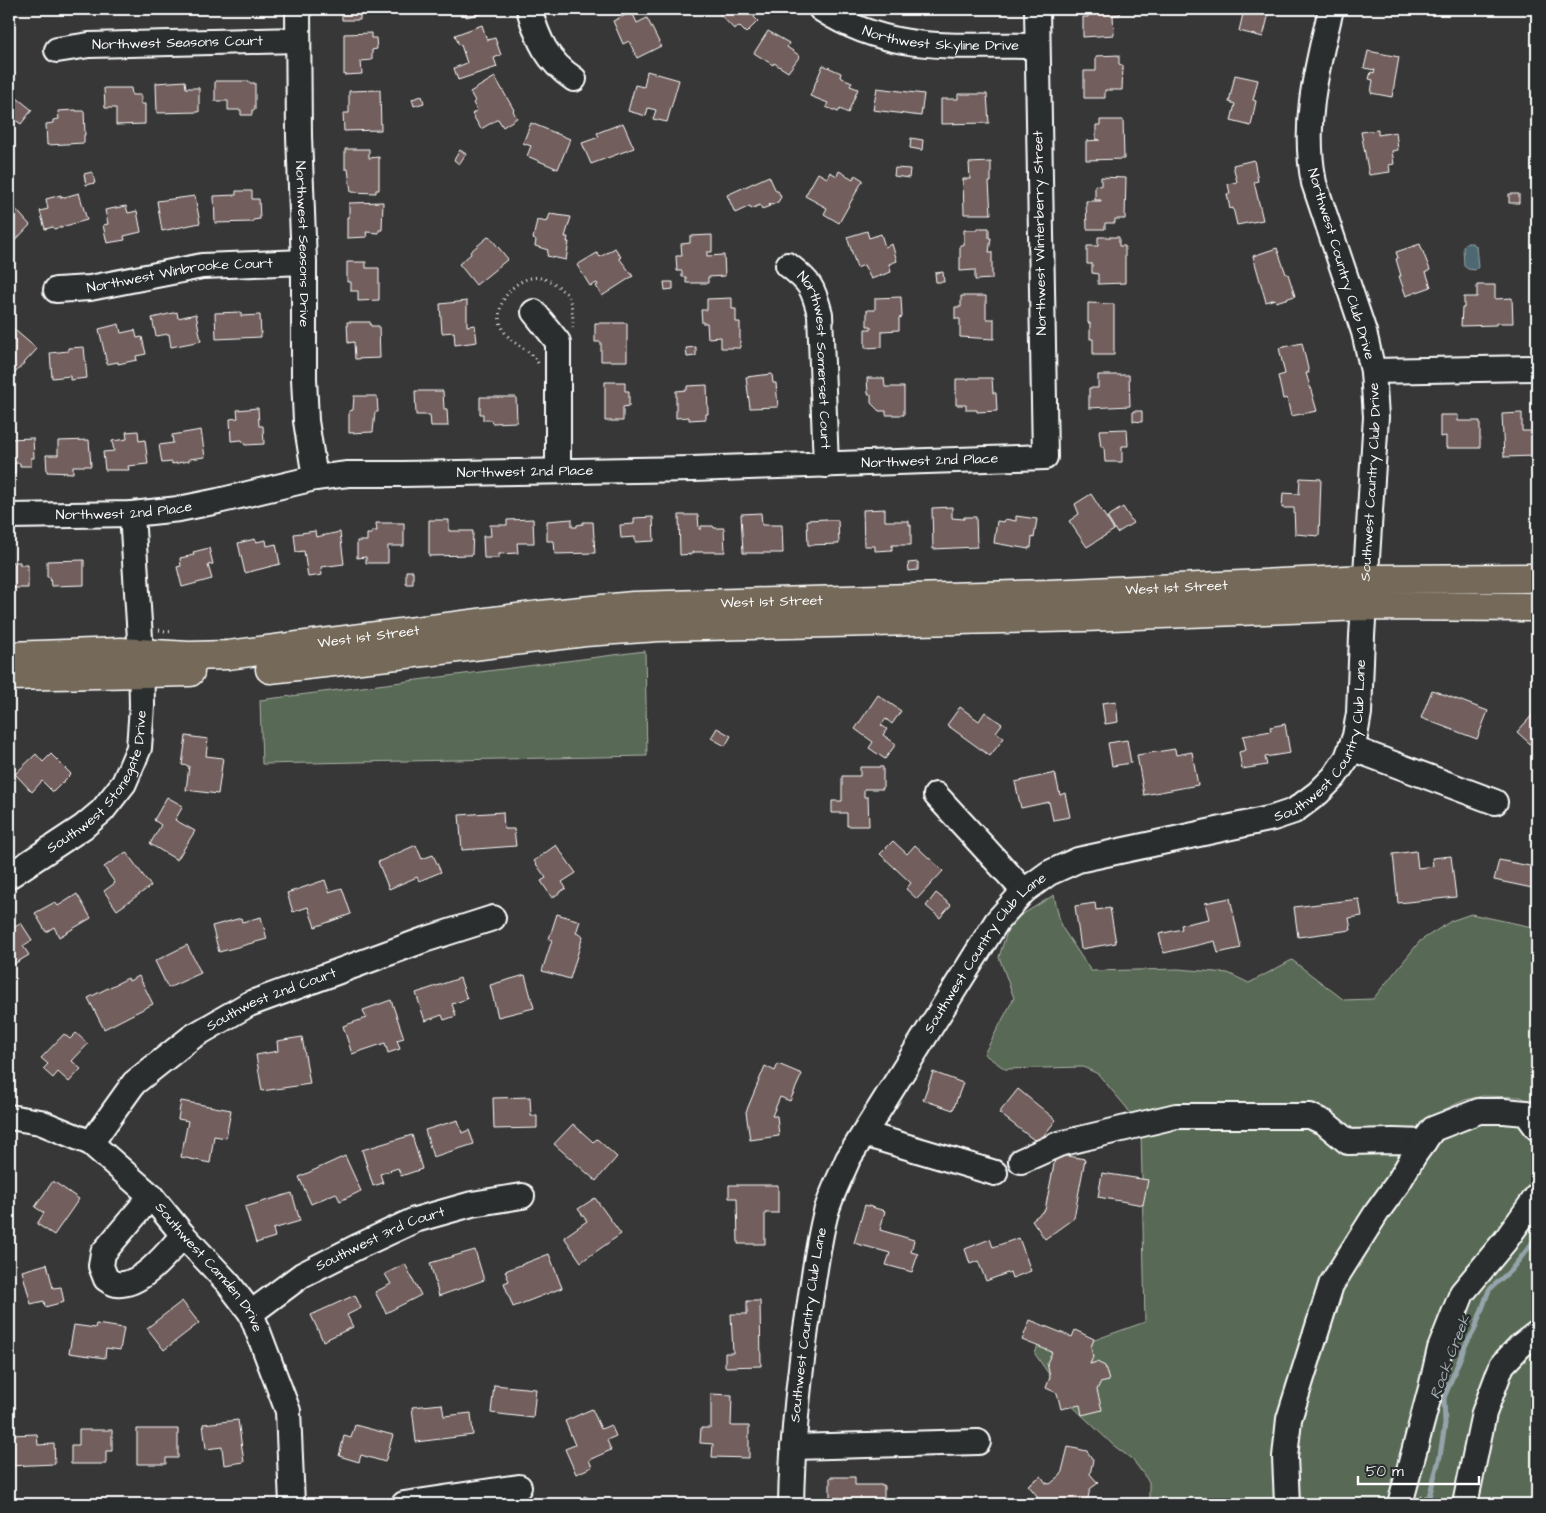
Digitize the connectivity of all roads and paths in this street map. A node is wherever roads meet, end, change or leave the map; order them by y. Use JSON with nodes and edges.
{"nodes":[{"id":1,"x":298,"y":9,"type":"edge"},
{"id":2,"x":529,"y":9,"type":"edge"},
{"id":3,"x":821,"y":9,"type":"edge"},
{"id":4,"x":1037,"y":9,"type":"edge"},
{"id":5,"x":1331,"y":9,"type":"edge"},
{"id":6,"x":298,"y":40,"type":"junction"},
{"id":7,"x":1036,"y":46,"type":"junction"},
{"id":8,"x":57,"y":50,"type":"dead end"},
{"id":9,"x":574,"y":80,"type":"dead end"},
{"id":10,"x":304,"y":262,"type":"junction"},
{"id":11,"x":788,"y":265,"type":"dead end"},
{"id":12,"x":56,"y":290,"type":"dead end"},
{"id":13,"x":534,"y":312,"type":"dead end"},
{"id":14,"x":1537,"y":368,"type":"edge"},
{"id":15,"x":1373,"y":371,"type":"junction"},
{"id":16,"x":1045,"y":457,"type":"joint"},
{"id":17,"x":826,"y":465,"type":"junction"},
{"id":18,"x":558,"y":470,"type":"junction"},
{"id":19,"x":315,"y":478,"type":"junction"},
{"id":20,"x":132,"y":514,"type":"junction"},
{"id":21,"x":9,"y":516,"type":"edge"},
{"id":22,"x":1537,"y":578,"type":"edge"},
{"id":23,"x":1365,"y":593,"type":"junction"},
{"id":24,"x":1537,"y":607,"type":"edge"},
{"id":25,"x":9,"y":656,"type":"edge"},
{"id":26,"x":141,"y":663,"type":"junction"},
{"id":27,"x":9,"y":676,"type":"edge"},
{"id":28,"x":1351,"y":748,"type":"junction"},
{"id":29,"x":936,"y":795,"type":"dead end"},
{"id":30,"x":1495,"y":802,"type":"dead end"},
{"id":31,"x":9,"y":876,"type":"edge"},
{"id":32,"x":1024,"y":891,"type":"junction"},
{"id":33,"x":492,"y":918,"type":"dead end"},
{"id":34,"x":9,"y":1117,"type":"edge"},
{"id":35,"x":1537,"y":1128,"type":"edge"},
{"id":36,"x":864,"y":1134,"type":"junction"},
{"id":37,"x":1424,"y":1142,"type":"junction"},
{"id":38,"x":91,"y":1143,"type":"junction"},
{"id":39,"x":1021,"y":1161,"type":"dead end"},
{"id":40,"x":995,"y":1173,"type":"dead end"},
{"id":41,"x":151,"y":1196,"type":"junction"},
{"id":42,"x":522,"y":1196,"type":"dead end"},
{"id":43,"x":1537,"y":1196,"type":"edge"},
{"id":44,"x":183,"y":1235,"type":"junction"},
{"id":45,"x":251,"y":1313,"type":"junction"},
{"id":46,"x":1537,"y":1333,"type":"edge"},
{"id":47,"x":978,"y":1442,"type":"dead end"},
{"id":48,"x":793,"y":1446,"type":"junction"},
{"id":49,"x":519,"y":1487,"type":"dead end"},
{"id":50,"x":1409,"y":1500,"type":"edge"},
{"id":51,"x":1454,"y":1502,"type":"edge"},
{"id":52,"x":292,"y":1504,"type":"edge"},
{"id":53,"x":404,"y":1504,"type":"edge"},
{"id":54,"x":791,"y":1504,"type":"edge"},
{"id":55,"x":1287,"y":1504,"type":"edge"}],
"edges":[{"from":1,"to":6,"type":"street","name":"Northwest Seasons Drive"},
{"from":2,"to":9,"type":"street"},
{"from":3,"to":7,"type":"street","name":"Northwest Skyline Drive"},
{"from":4,"to":7,"type":"street","name":"Northwest Winterberry Street"},
{"from":5,"to":15,"type":"street","name":"Northwest Country Club Drive"},
{"from":6,"to":8,"type":"street","name":"Northwest Seasons Court"},
{"from":6,"to":10,"type":"street","name":"Northwest Seasons Drive"},
{"from":7,"to":16,"type":"street","name":"Northwest Winterberry Street"},
{"from":10,"to":12,"type":"street","name":"Northwest Winbrooke Court"},
{"from":10,"to":19,"type":"street","name":"Northwest Seasons Drive"},
{"from":11,"to":17,"type":"street","name":"Northwest Somerset Court"},
{"from":13,"to":18,"type":"street"},
{"from":14,"to":15,"type":"street"},
{"from":15,"to":23,"type":"street","name":"Southwest Country Club Drive"},
{"from":16,"to":17,"type":"street","name":"Northwest 2nd Place"},
{"from":17,"to":18,"type":"street","name":"Northwest 2nd Place"},
{"from":18,"to":19,"type":"street","name":"Northwest 2nd Place"},
{"from":19,"to":20,"type":"street","name":"Northwest 2nd Place"},
{"from":20,"to":21,"type":"street","name":"Northwest 2nd Place"},
{"from":20,"to":26,"type":"street","name":"Southwest Stonegate Drive"},
{"from":22,"to":23,"type":"main road","name":"West 1st Street"},
{"from":23,"to":24,"type":"main road","name":"West 1st Street"},
{"from":23,"to":26,"type":"main road","name":"West 1st Street"},
{"from":23,"to":28,"type":"street","name":"Southwest Country Club Lane"},
{"from":25,"to":26,"type":"main road","name":"West 1st Street"},
{"from":26,"to":27,"type":"main road","name":"West 1st Street"},
{"from":26,"to":31,"type":"street","name":"Southwest Stonegate Drive"},
{"from":28,"to":30,"type":"street"},
{"from":28,"to":32,"type":"street","name":"Southwest Country Club Lane"},
{"from":29,"to":32,"type":"street"},
{"from":32,"to":36,"type":"street","name":"Southwest Country Club Lane"},
{"from":33,"to":38,"type":"street","name":"Southwest 2nd Court"},
{"from":34,"to":38,"type":"street","name":"Southwest Camden Drive"},
{"from":35,"to":37,"type":"street"},
{"from":36,"to":40,"type":"street"},
{"from":36,"to":48,"type":"street","name":"Southwest Country Club Lane"},
{"from":37,"to":39,"type":"street"},
{"from":37,"to":55,"type":"street"},
{"from":38,"to":41,"type":"street","name":"Southwest Camden Drive"},
{"from":41,"to":44,"type":"street","name":"Southwest Camden Drive"},
{"from":41,"to":44,"type":"street"},
{"from":42,"to":45,"type":"street","name":"Southwest 3rd Court"},
{"from":43,"to":50,"type":"street"},
{"from":44,"to":45,"type":"street","name":"Southwest Camden Drive"},
{"from":45,"to":52,"type":"street","name":"Southwest Camden Drive"},
{"from":46,"to":51,"type":"street"},
{"from":47,"to":48,"type":"street"},
{"from":48,"to":54,"type":"street","name":"Southwest Country Club Lane"},
{"from":49,"to":53,"type":"street"},
{"from":50,"to":51,"type":"path"}]}
